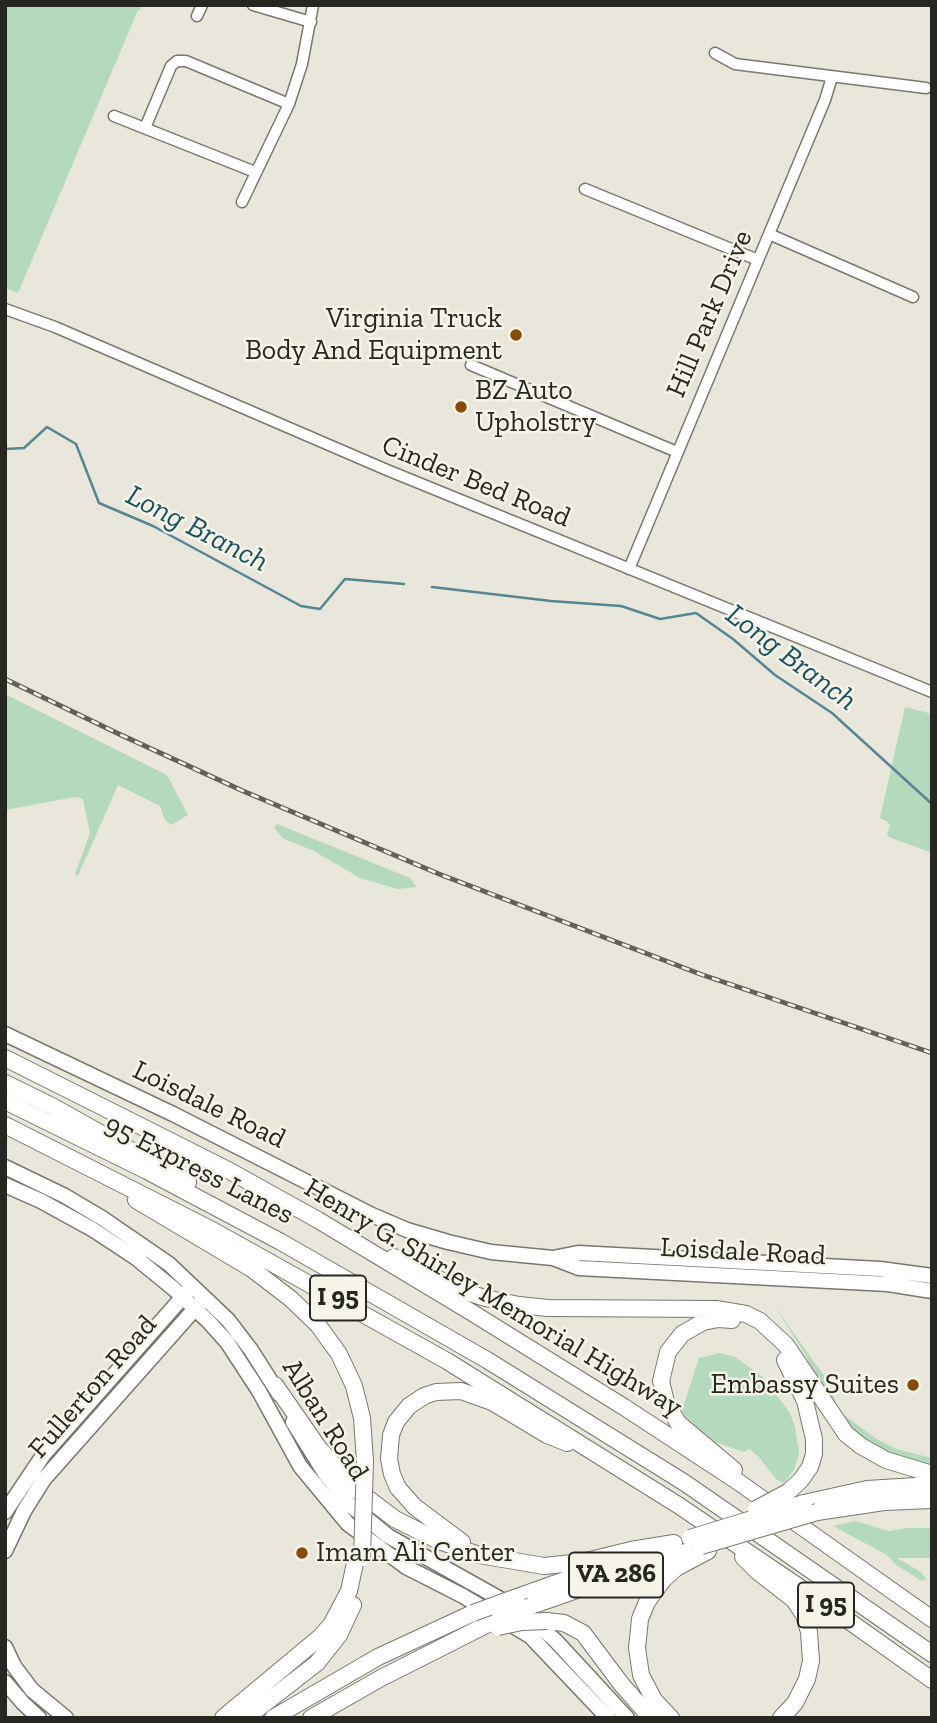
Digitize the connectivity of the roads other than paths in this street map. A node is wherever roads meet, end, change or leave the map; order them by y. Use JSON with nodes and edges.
{"nodes":[{"id":1,"x":202,"y":5,"type":"edge"},
{"id":2,"x":253,"y":5,"type":"edge"},
{"id":3,"x":313,"y":5,"type":"edge"},
{"id":4,"x":197,"y":16,"type":"dead end"},
{"id":5,"x":311,"y":22,"type":"junction"},
{"id":6,"x":715,"y":53,"type":"dead end"},
{"id":7,"x":832,"y":77,"type":"junction"},
{"id":8,"x":926,"y":88,"type":"dead end"},
{"id":9,"x":289,"y":104,"type":"junction"},
{"id":10,"x":114,"y":116,"type":"dead end"},
{"id":11,"x":145,"y":128,"type":"junction"},
{"id":12,"x":255,"y":173,"type":"junction"},
{"id":13,"x":584,"y":189,"type":"dead end"},
{"id":14,"x":242,"y":202,"type":"dead end"},
{"id":15,"x":769,"y":234,"type":"junction"},
{"id":16,"x":758,"y":260,"type":"junction"},
{"id":17,"x":913,"y":297,"type":"dead end"},
{"id":18,"x":5,"y":309,"type":"edge"},
{"id":19,"x":471,"y":365,"type":"dead end"},
{"id":20,"x":677,"y":452,"type":"junction"},
{"id":21,"x":629,"y":569,"type":"junction"},
{"id":22,"x":932,"y":692,"type":"edge"},
{"id":23,"x":5,"y":1034,"type":"edge"},
{"id":24,"x":5,"y":1058,"type":"edge"},
{"id":25,"x":5,"y":1083,"type":"edge"},
{"id":26,"x":5,"y":1101,"type":"edge"},
{"id":27,"x":5,"y":1125,"type":"edge"},
{"id":28,"x":66,"y":1155,"type":"junction"},
{"id":29,"x":5,"y":1167,"type":"edge"},
{"id":30,"x":5,"y":1185,"type":"edge"},
{"id":31,"x":281,"y":1242,"type":"junction"},
{"id":32,"x":352,"y":1242,"type":"junction"},
{"id":33,"x":553,"y":1258,"type":"junction"},
{"id":34,"x":932,"y":1276,"type":"edge"},
{"id":35,"x":193,"y":1285,"type":"junction"},
{"id":36,"x":932,"y":1291,"type":"edge"},
{"id":37,"x":183,"y":1296,"type":"junction"},
{"id":38,"x":206,"y":1297,"type":"junction"},
{"id":39,"x":195,"y":1308,"type":"junction"},
{"id":40,"x":275,"y":1385,"type":"junction"},
{"id":41,"x":602,"y":1456,"type":"junction"},
{"id":42,"x":932,"y":1474,"type":"edge"},
{"id":43,"x":932,"y":1485,"type":"edge"},
{"id":44,"x":763,"y":1499,"type":"junction"},
{"id":45,"x":926,"y":1501,"type":"edge"},
{"id":46,"x":811,"y":1508,"type":"junction"},
{"id":47,"x":5,"y":1511,"type":"edge"},
{"id":48,"x":719,"y":1532,"type":"junction"},
{"id":49,"x":693,"y":1545,"type":"junction"},
{"id":50,"x":5,"y":1551,"type":"edge"},
{"id":51,"x":360,"y":1556,"type":"junction"},
{"id":52,"x":847,"y":1557,"type":"junction"},
{"id":53,"x":496,"y":1558,"type":"junction"},
{"id":54,"x":520,"y":1603,"type":"junction"},
{"id":55,"x":932,"y":1605,"type":"edge"},
{"id":56,"x":932,"y":1619,"type":"edge"},
{"id":57,"x":494,"y":1621,"type":"junction"},
{"id":58,"x":5,"y":1647,"type":"edge"},
{"id":59,"x":932,"y":1654,"type":"edge"},
{"id":60,"x":932,"y":1680,"type":"edge"},
{"id":61,"x":5,"y":1682,"type":"edge"},
{"id":62,"x":39,"y":1718,"type":"edge"},
{"id":63,"x":66,"y":1718,"type":"edge"},
{"id":64,"x":223,"y":1718,"type":"edge"},
{"id":65,"x":246,"y":1718,"type":"edge"},
{"id":66,"x":273,"y":1718,"type":"edge"},
{"id":67,"x":311,"y":1718,"type":"edge"},
{"id":68,"x":608,"y":1718,"type":"edge"},
{"id":69,"x":627,"y":1718,"type":"edge"},
{"id":70,"x":651,"y":1718,"type":"edge"},
{"id":71,"x":671,"y":1718,"type":"edge"},
{"id":72,"x":780,"y":1718,"type":"edge"}],
"edges":[{"from":1,"to":4,"type":"street"},
{"from":2,"to":5,"type":"street"},
{"from":3,"to":5,"type":"street"},
{"from":5,"to":9,"type":"street"},
{"from":6,"to":7,"type":"street"},
{"from":7,"to":8,"type":"street"},
{"from":7,"to":15,"type":"street","name":"Hill Park Drive"},
{"from":9,"to":11,"type":"street"},
{"from":9,"to":12,"type":"street"},
{"from":10,"to":11,"type":"street"},
{"from":11,"to":12,"type":"street"},
{"from":12,"to":14,"type":"street"},
{"from":13,"to":16,"type":"street"},
{"from":15,"to":16,"type":"street","name":"Hill Park Drive"},
{"from":15,"to":17,"type":"street"},
{"from":16,"to":20,"type":"street","name":"Hill Park Drive"},
{"from":18,"to":21,"type":"street","name":"Cinder Bed Road"},
{"from":19,"to":20,"type":"street"},
{"from":20,"to":21,"type":"street","name":"Hill Park Drive"},
{"from":21,"to":22,"type":"street","name":"Cinder Bed Road"},
{"from":23,"to":33,"type":"main road","name":"Loisdale Road"},
{"from":24,"to":32,"type":"highway","name":"Henry G. Shirley Memorial Highway","number":"I 95"},
{"from":25,"to":31,"type":"highway"},
{"from":26,"to":31,"type":"highway","name":"95 Express Lanes"},
{"from":27,"to":28,"type":"highway","number":"I 95"},
{"from":28,"to":41,"type":"highway","number":"I 95"},
{"from":28,"to":51,"type":"highway","bridge":true},
{"from":29,"to":35,"type":"main road","name":"Alban Road"},
{"from":30,"to":37,"type":"main road","name":"Alban Road"},
{"from":31,"to":59,"type":"highway","name":"95 Express Lanes"},
{"from":32,"to":42,"type":"highway"},
{"from":32,"to":44,"type":"highway","name":"Henry G. Shirley Memorial Highway","number":"I 95"},
{"from":33,"to":34,"type":"main road","name":"Loisdale Road"},
{"from":33,"to":36,"type":"main road","name":"Loisdale Road"},
{"from":35,"to":37,"type":"main road","name":"Fullerton Road"},
{"from":35,"to":38,"type":"main road","name":"Alban Road"},
{"from":37,"to":39,"type":"main road","name":"Alban Road"},
{"from":37,"to":47,"type":"main road","name":"Fullerton Road"},
{"from":38,"to":39,"type":"main road","name":"Fullerton Road"},
{"from":38,"to":40,"type":"main road","name":"Alban Road"},
{"from":39,"to":50,"type":"main road","name":"Fullerton Road"},
{"from":39,"to":57,"type":"main road","name":"Alban Road"},
{"from":40,"to":53,"type":"highway"},
{"from":40,"to":54,"type":"main road","name":"Alban Road"},
{"from":41,"to":48,"type":"highway","number":"I 95"},
{"from":41,"to":53,"type":"highway"},
{"from":43,"to":46,"type":"highway","number":"VA 286"},
{"from":44,"to":49,"type":"highway","bridge":true},
{"from":44,"to":52,"type":"highway","name":"Henry G. Shirley Memorial Highway","number":"I 95"},
{"from":45,"to":46,"type":"highway","number":"VA 286"},
{"from":46,"to":49,"type":"highway","number":"VA 286","bridge":true},
{"from":46,"to":49,"type":"highway","number":"VA 286","bridge":true},
{"from":48,"to":60,"type":"highway","number":"I 95"},
{"from":48,"to":72,"type":"highway"},
{"from":49,"to":53,"type":"highway"},
{"from":49,"to":54,"type":"highway","number":"VA 286"},
{"from":49,"to":54,"type":"highway","number":"VA 286"},
{"from":49,"to":71,"type":"highway"},
{"from":51,"to":64,"type":"highway"},
{"from":51,"to":65,"type":"highway"},
{"from":52,"to":55,"type":"highway"},
{"from":52,"to":56,"type":"highway","name":"Henry G. Shirley Memorial Highway","number":"I 95"},
{"from":54,"to":57,"type":"highway","number":"VA 286","bridge":true},
{"from":54,"to":66,"type":"highway","number":"VA 286","bridge":true},
{"from":54,"to":69,"type":"main road","name":"Alban Road"},
{"from":57,"to":67,"type":"highway","number":"VA 286"},
{"from":57,"to":68,"type":"main road","name":"Alban Road"},
{"from":57,"to":70,"type":"highway","bridge":true},
{"from":58,"to":63,"type":"main road"},
{"from":61,"to":62,"type":"main road"}]}
